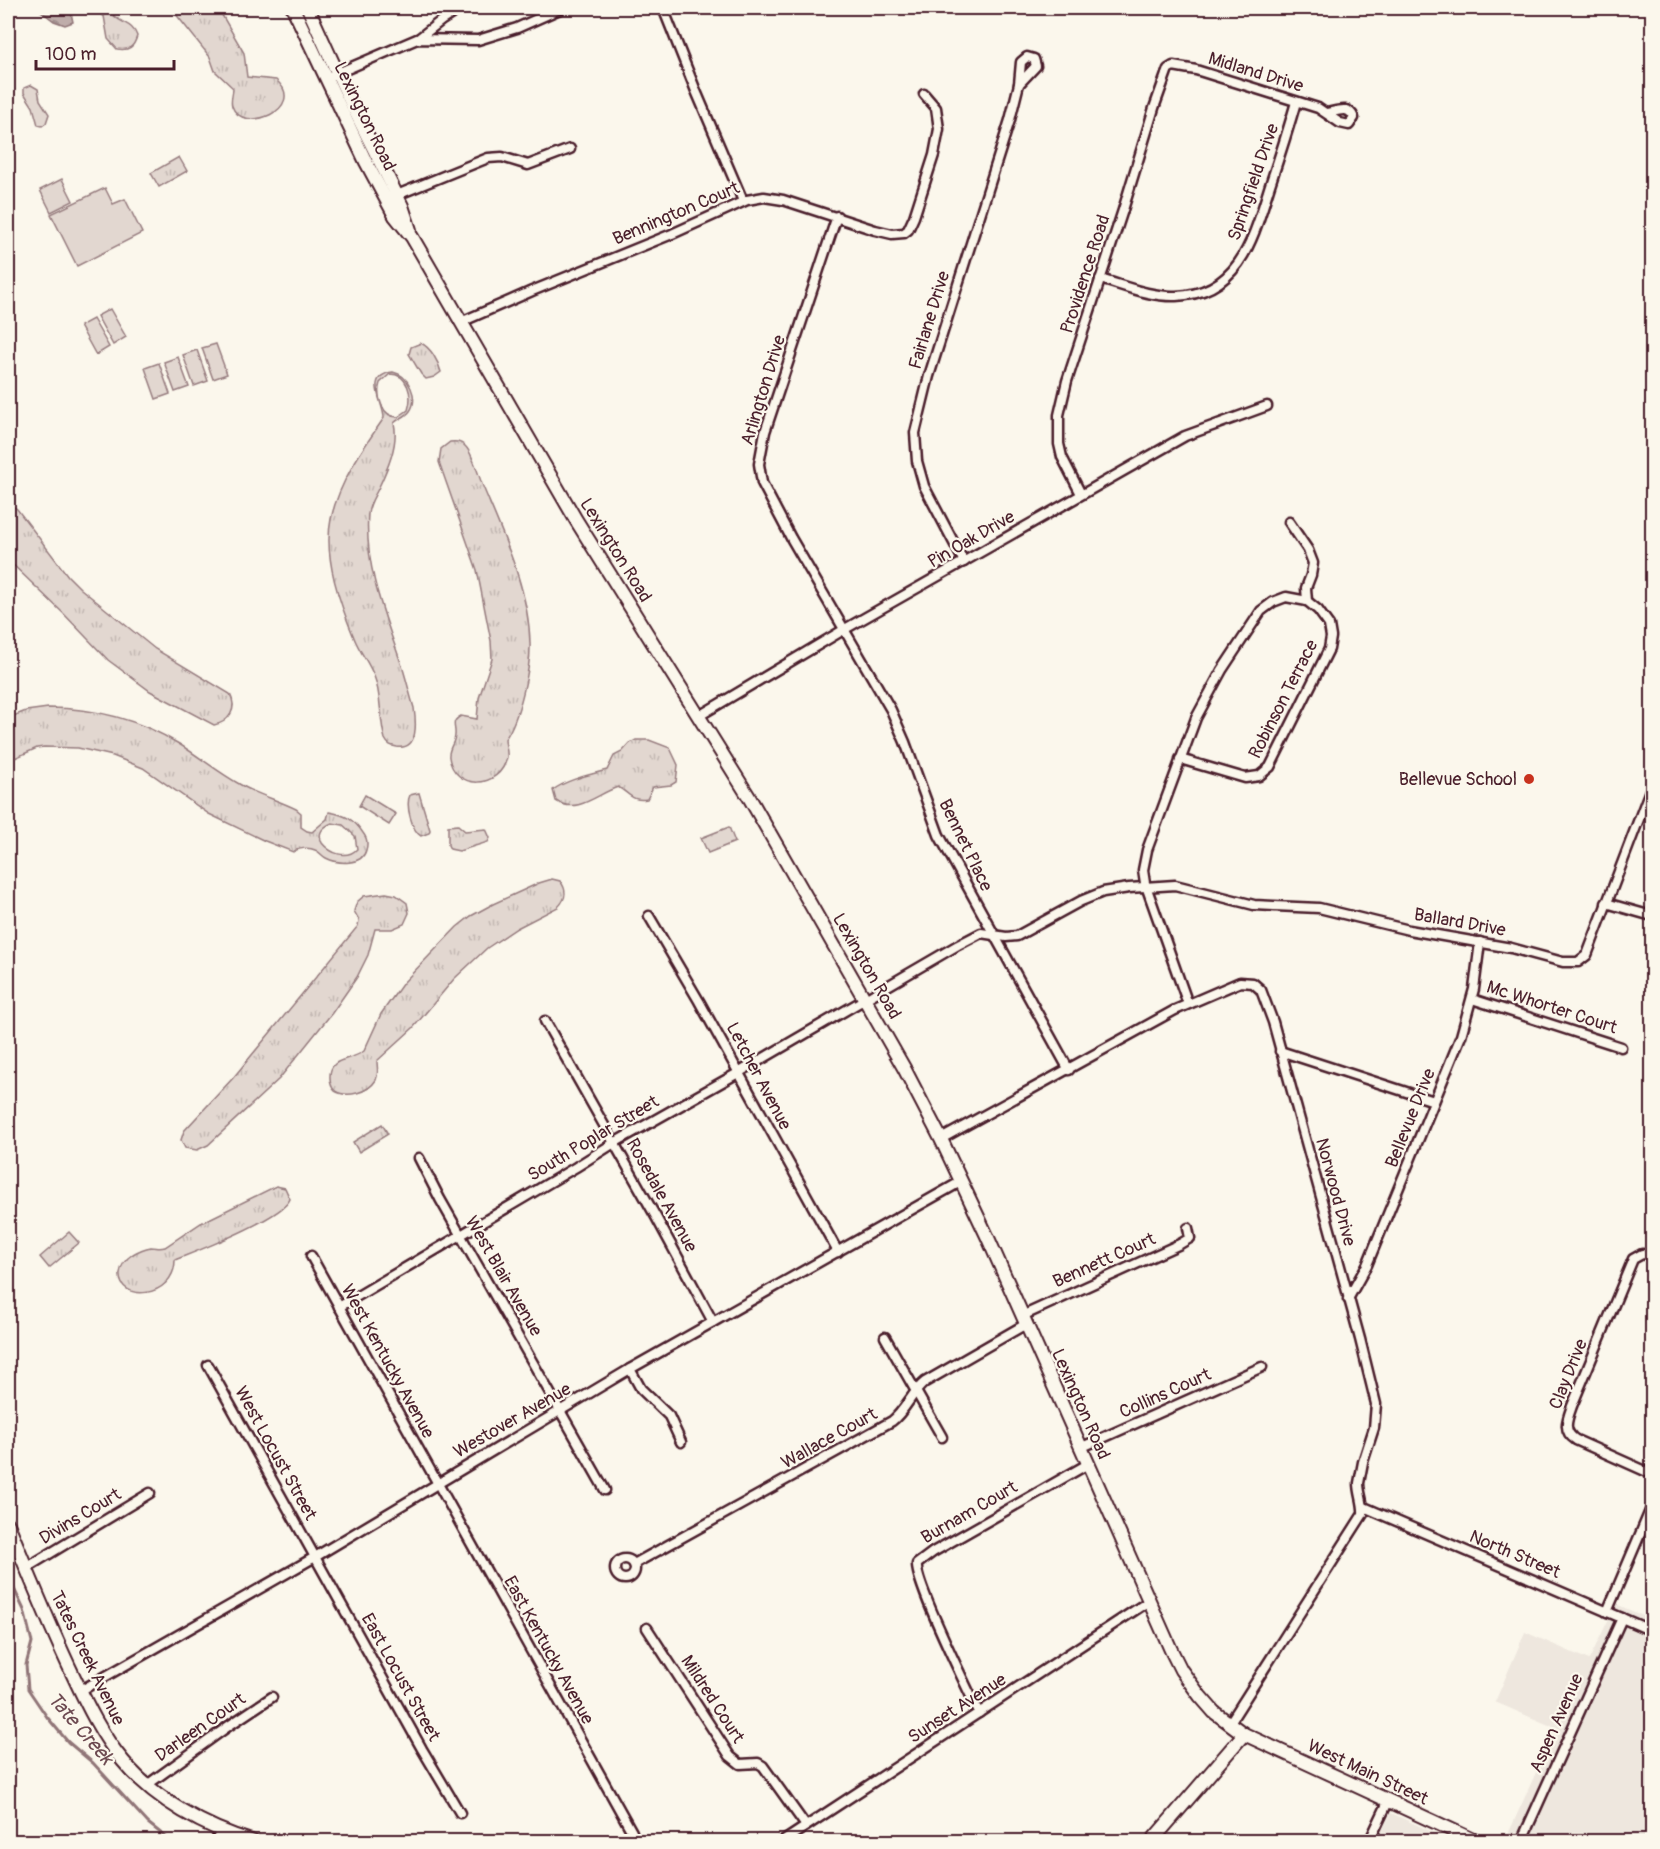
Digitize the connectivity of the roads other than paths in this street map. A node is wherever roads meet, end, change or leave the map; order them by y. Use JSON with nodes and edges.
{"nodes":[{"id":1,"x":293,"y":8,"type":"edge"},
{"id":2,"x":308,"y":8,"type":"edge"},
{"id":3,"x":461,"y":8,"type":"edge"},
{"id":4,"x":562,"y":8,"type":"edge"},
{"id":5,"x":663,"y":8,"type":"edge"},
{"id":6,"x":417,"y":39,"type":"junction"},
{"id":7,"x":1173,"y":66,"type":"joint"},
{"id":8,"x":338,"y":73,"type":"junction"},
{"id":9,"x":326,"y":78,"type":"junction"},
{"id":10,"x":1019,"y":84,"type":"dead end"},
{"id":11,"x":924,"y":94,"type":"dead end"},
{"id":12,"x":1296,"y":102,"type":"junction"},
{"id":13,"x":1327,"y":113,"type":"dead end"},
{"id":14,"x":570,"y":149,"type":"dead end"},
{"id":15,"x":391,"y":197,"type":"junction"},
{"id":16,"x":743,"y":201,"type":"junction"},
{"id":17,"x":837,"y":216,"type":"junction"},
{"id":18,"x":1100,"y":279,"type":"junction"},
{"id":19,"x":461,"y":322,"type":"junction"},
{"id":20,"x":1267,"y":406,"type":"dead end"},
{"id":21,"x":1081,"y":494,"type":"junction"},
{"id":22,"x":1289,"y":522,"type":"dead end"},
{"id":23,"x":964,"y":562,"type":"junction"},
{"id":24,"x":1307,"y":601,"type":"junction"},
{"id":25,"x":845,"y":629,"type":"junction"},
{"id":26,"x":699,"y":716,"type":"junction"},
{"id":27,"x":1180,"y":759,"type":"junction"},
{"id":28,"x":1653,"y":785,"type":"edge"},
{"id":29,"x":1146,"y":888,"type":"junction"},
{"id":30,"x":1606,"y":903,"type":"junction"},
{"id":31,"x":649,"y":916,"type":"dead end"},
{"id":32,"x":1653,"y":916,"type":"edge"},
{"id":33,"x":993,"y":934,"type":"junction"},
{"id":34,"x":1480,"y":942,"type":"junction"},
{"id":35,"x":865,"y":998,"type":"junction"},
{"id":36,"x":1472,"y":999,"type":"junction"},
{"id":37,"x":1188,"y":1004,"type":"junction"},
{"id":38,"x":545,"y":1021,"type":"dead end"},
{"id":39,"x":1622,"y":1047,"type":"dead end"},
{"id":40,"x":1280,"y":1051,"type":"junction"},
{"id":41,"x":1069,"y":1070,"type":"junction"},
{"id":42,"x":738,"y":1073,"type":"junction"},
{"id":43,"x":1434,"y":1101,"type":"junction"},
{"id":44,"x":942,"y":1140,"type":"junction"},
{"id":45,"x":614,"y":1143,"type":"junction"},
{"id":46,"x":419,"y":1158,"type":"dead end"},
{"id":47,"x":962,"y":1181,"type":"junction"},
{"id":48,"x":1188,"y":1228,"type":"dead end"},
{"id":49,"x":460,"y":1234,"type":"junction"},
{"id":50,"x":838,"y":1252,"type":"junction"},
{"id":51,"x":1653,"y":1255,"type":"edge"},
{"id":52,"x":311,"y":1256,"type":"dead end"},
{"id":53,"x":1348,"y":1299,"type":"junction"},
{"id":54,"x":339,"y":1307,"type":"junction"},
{"id":55,"x":1024,"y":1320,"type":"junction"},
{"id":56,"x":713,"y":1322,"type":"junction"},
{"id":57,"x":885,"y":1337,"type":"dead end"},
{"id":58,"x":208,"y":1365,"type":"dead end"},
{"id":59,"x":1262,"y":1367,"type":"dead end"},
{"id":60,"x":630,"y":1370,"type":"junction"},
{"id":61,"x":916,"y":1390,"type":"junction"},
{"id":62,"x":560,"y":1411,"type":"junction"},
{"id":63,"x":942,"y":1437,"type":"dead end"},
{"id":64,"x":681,"y":1442,"type":"dead end"},
{"id":65,"x":1080,"y":1448,"type":"junction"},
{"id":66,"x":1088,"y":1464,"type":"junction"},
{"id":67,"x":1653,"y":1474,"type":"edge"},
{"id":68,"x":438,"y":1483,"type":"junction"},
{"id":69,"x":605,"y":1490,"type":"dead end"},
{"id":70,"x":150,"y":1493,"type":"dead end"},
{"id":71,"x":1653,"y":1506,"type":"edge"},
{"id":72,"x":1364,"y":1507,"type":"junction"},
{"id":73,"x":8,"y":1524,"type":"edge"},
{"id":74,"x":315,"y":1557,"type":"junction"},
{"id":75,"x":634,"y":1564,"type":"dead end"},
{"id":76,"x":26,"y":1568,"type":"junction"},
{"id":77,"x":1149,"y":1601,"type":"junction"},
{"id":78,"x":1607,"y":1612,"type":"junction"},
{"id":79,"x":1622,"y":1618,"type":"junction"},
{"id":80,"x":647,"y":1628,"type":"dead end"},
{"id":81,"x":1653,"y":1631,"type":"edge"},
{"id":82,"x":80,"y":1691,"type":"junction"},
{"id":83,"x":272,"y":1697,"type":"dead end"},
{"id":84,"x":979,"y":1713,"type":"junction"},
{"id":85,"x":1229,"y":1724,"type":"junction"},
{"id":86,"x":1244,"y":1734,"type":"junction"},
{"id":87,"x":147,"y":1785,"type":"junction"},
{"id":88,"x":1388,"y":1802,"type":"junction"},
{"id":89,"x":460,"y":1813,"type":"dead end"},
{"id":90,"x":806,"y":1826,"type":"junction"},
{"id":91,"x":222,"y":1830,"type":"junction"},
{"id":92,"x":632,"y":1832,"type":"dead end"},
{"id":93,"x":215,"y":1842,"type":"edge"},
{"id":94,"x":254,"y":1842,"type":"edge"},
{"id":95,"x":783,"y":1842,"type":"edge"},
{"id":96,"x":1151,"y":1842,"type":"edge"},
{"id":97,"x":1369,"y":1842,"type":"edge"},
{"id":98,"x":1478,"y":1842,"type":"edge"},
{"id":99,"x":1521,"y":1842,"type":"edge"}],
"edges":[{"from":1,"to":9,"type":"main road","name":"Lexington Road"},
{"from":2,"to":8,"type":"main road","name":"Lexington Road"},
{"from":3,"to":6,"type":"street"},
{"from":4,"to":6,"type":"street"},
{"from":5,"to":16,"type":"street"},
{"from":6,"to":8,"type":"street"},
{"from":7,"to":12,"type":"street","name":"Midland Drive"},
{"from":7,"to":18,"type":"street","name":"Providence Road"},
{"from":8,"to":9,"type":"street"},
{"from":8,"to":15,"type":"main road","name":"Lexington Road"},
{"from":9,"to":15,"type":"main road","name":"Lexington Road"},
{"from":10,"to":23,"type":"street","name":"Fairlane Drive"},
{"from":11,"to":17,"type":"street","name":"Bennington Court"},
{"from":12,"to":13,"type":"street","name":"Midland Drive"},
{"from":12,"to":18,"type":"street","name":"Springfield Drive"},
{"from":14,"to":15,"type":"street"},
{"from":15,"to":19,"type":"main road","name":"Lexington Road"},
{"from":16,"to":17,"type":"street","name":"Bennington Court"},
{"from":16,"to":19,"type":"street","name":"Bennington Court"},
{"from":17,"to":25,"type":"street","name":"Arlington Drive"},
{"from":18,"to":21,"type":"street","name":"Providence Road"},
{"from":19,"to":26,"type":"main road","name":"Lexington Road"},
{"from":20,"to":21,"type":"street","name":"Pin Oak Drive"},
{"from":21,"to":23,"type":"street","name":"Pin Oak Drive"},
{"from":22,"to":24,"type":"street"},
{"from":23,"to":25,"type":"street","name":"Pin Oak Drive"},
{"from":24,"to":27,"type":"street"},
{"from":24,"to":27,"type":"street","name":"Robinson Terrace"},
{"from":25,"to":26,"type":"street","name":"Pin Oak Drive"},
{"from":25,"to":33,"type":"street","name":"Bennet Place"},
{"from":26,"to":35,"type":"main road","name":"Lexington Road"},
{"from":27,"to":29,"type":"street"},
{"from":28,"to":30,"type":"street","name":"Ballard Drive"},
{"from":29,"to":33,"type":"street","name":"Ballard Drive"},
{"from":29,"to":34,"type":"street","name":"Ballard Drive"},
{"from":29,"to":37,"type":"street"},
{"from":30,"to":32,"type":"street"},
{"from":30,"to":34,"type":"street","name":"Ballard Drive"},
{"from":31,"to":42,"type":"street","name":"Letcher Avenue"},
{"from":33,"to":35,"type":"street","name":"South Poplar Street"},
{"from":33,"to":41,"type":"street","name":"Bennet Place"},
{"from":34,"to":36,"type":"street","name":"Bellevue Drive"},
{"from":35,"to":42,"type":"street","name":"South Poplar Street"},
{"from":35,"to":44,"type":"main road","name":"Lexington Road"},
{"from":36,"to":39,"type":"street","name":"Mc Whorter Court"},
{"from":36,"to":43,"type":"street","name":"Bellevue Drive"},
{"from":37,"to":40,"type":"street","name":"Norwood Drive"},
{"from":37,"to":41,"type":"street","name":"Norwood Drive"},
{"from":38,"to":45,"type":"street","name":"Rosedale Avenue"},
{"from":40,"to":43,"type":"street"},
{"from":40,"to":53,"type":"street","name":"Norwood Drive"},
{"from":41,"to":44,"type":"street","name":"Norwood Drive"},
{"from":42,"to":45,"type":"street","name":"South Poplar Street"},
{"from":42,"to":50,"type":"street","name":"Letcher Avenue"},
{"from":43,"to":53,"type":"street","name":"Bellevue Drive"},
{"from":44,"to":47,"type":"main road","name":"Lexington Road"},
{"from":45,"to":49,"type":"street","name":"South Poplar Street"},
{"from":45,"to":56,"type":"street","name":"Rosedale Avenue"},
{"from":46,"to":49,"type":"street","name":"West Blair Avenue"},
{"from":47,"to":50,"type":"street","name":"Westover Avenue"},
{"from":47,"to":55,"type":"main road","name":"Lexington Road"},
{"from":48,"to":55,"type":"street","name":"Bennett Court"},
{"from":49,"to":54,"type":"street","name":"South Poplar Street"},
{"from":49,"to":62,"type":"street","name":"West Blair Avenue"},
{"from":50,"to":56,"type":"street","name":"Westover Avenue"},
{"from":51,"to":67,"type":"street","name":"Clay Drive"},
{"from":52,"to":54,"type":"street","name":"West Kentucky Avenue"},
{"from":53,"to":72,"type":"street","name":"Norwood Drive"},
{"from":54,"to":68,"type":"street","name":"West Kentucky Avenue"},
{"from":55,"to":61,"type":"street","name":"Wallace Court"},
{"from":55,"to":65,"type":"main road","name":"Lexington Road"},
{"from":56,"to":60,"type":"street","name":"Westover Avenue"},
{"from":57,"to":61,"type":"street"},
{"from":58,"to":74,"type":"street","name":"West Locust Street"},
{"from":59,"to":65,"type":"street","name":"Collins Court"},
{"from":60,"to":62,"type":"street","name":"Westover Avenue"},
{"from":60,"to":64,"type":"street"},
{"from":61,"to":63,"type":"street"},
{"from":61,"to":75,"type":"street","name":"Wallace Court"},
{"from":62,"to":68,"type":"street","name":"Westover Avenue"},
{"from":62,"to":69,"type":"street","name":"West Blair Avenue"},
{"from":65,"to":66,"type":"main road","name":"Lexington Road"},
{"from":66,"to":77,"type":"main road","name":"Lexington Road"},
{"from":66,"to":84,"type":"street","name":"Burnam Court"},
{"from":68,"to":74,"type":"street","name":"Westover Avenue"},
{"from":68,"to":92,"type":"street","name":"East Kentucky Avenue"},
{"from":70,"to":76,"type":"street","name":"Divins Court"},
{"from":71,"to":78,"type":"street"},
{"from":72,"to":78,"type":"street","name":"North Street"},
{"from":72,"to":85,"type":"street"},
{"from":73,"to":76,"type":"main road","name":"Tates Creek Avenue"},
{"from":74,"to":82,"type":"street","name":"Westover Avenue"},
{"from":74,"to":89,"type":"street","name":"East Locust Street"},
{"from":76,"to":82,"type":"main road","name":"Tates Creek Avenue"},
{"from":77,"to":84,"type":"street","name":"Sunset Avenue"},
{"from":77,"to":85,"type":"main road","name":"Lexington Road"},
{"from":78,"to":79,"type":"street","name":"North Street"},
{"from":79,"to":81,"type":"street","name":"North Street"},
{"from":79,"to":99,"type":"street","name":"Aspen Avenue"},
{"from":80,"to":90,"type":"street","name":"Mildred Court"},
{"from":82,"to":87,"type":"main road","name":"Tates Creek Avenue"},
{"from":83,"to":87,"type":"street","name":"Darleen Court"},
{"from":84,"to":90,"type":"street","name":"Sunset Avenue"},
{"from":85,"to":86,"type":"main road","name":"Lexington Road"},
{"from":86,"to":88,"type":"main road","name":"West Main Street"},
{"from":86,"to":96,"type":"main road"},
{"from":87,"to":91,"type":"main road","name":"Tates Creek Avenue"},
{"from":88,"to":97,"type":"street"},
{"from":88,"to":98,"type":"main road","name":"West Main Street"},
{"from":90,"to":95,"type":"street","name":"Sunset Avenue"},
{"from":91,"to":93,"type":"street"},
{"from":91,"to":94,"type":"main road","name":"Tates Creek Avenue"}]}
